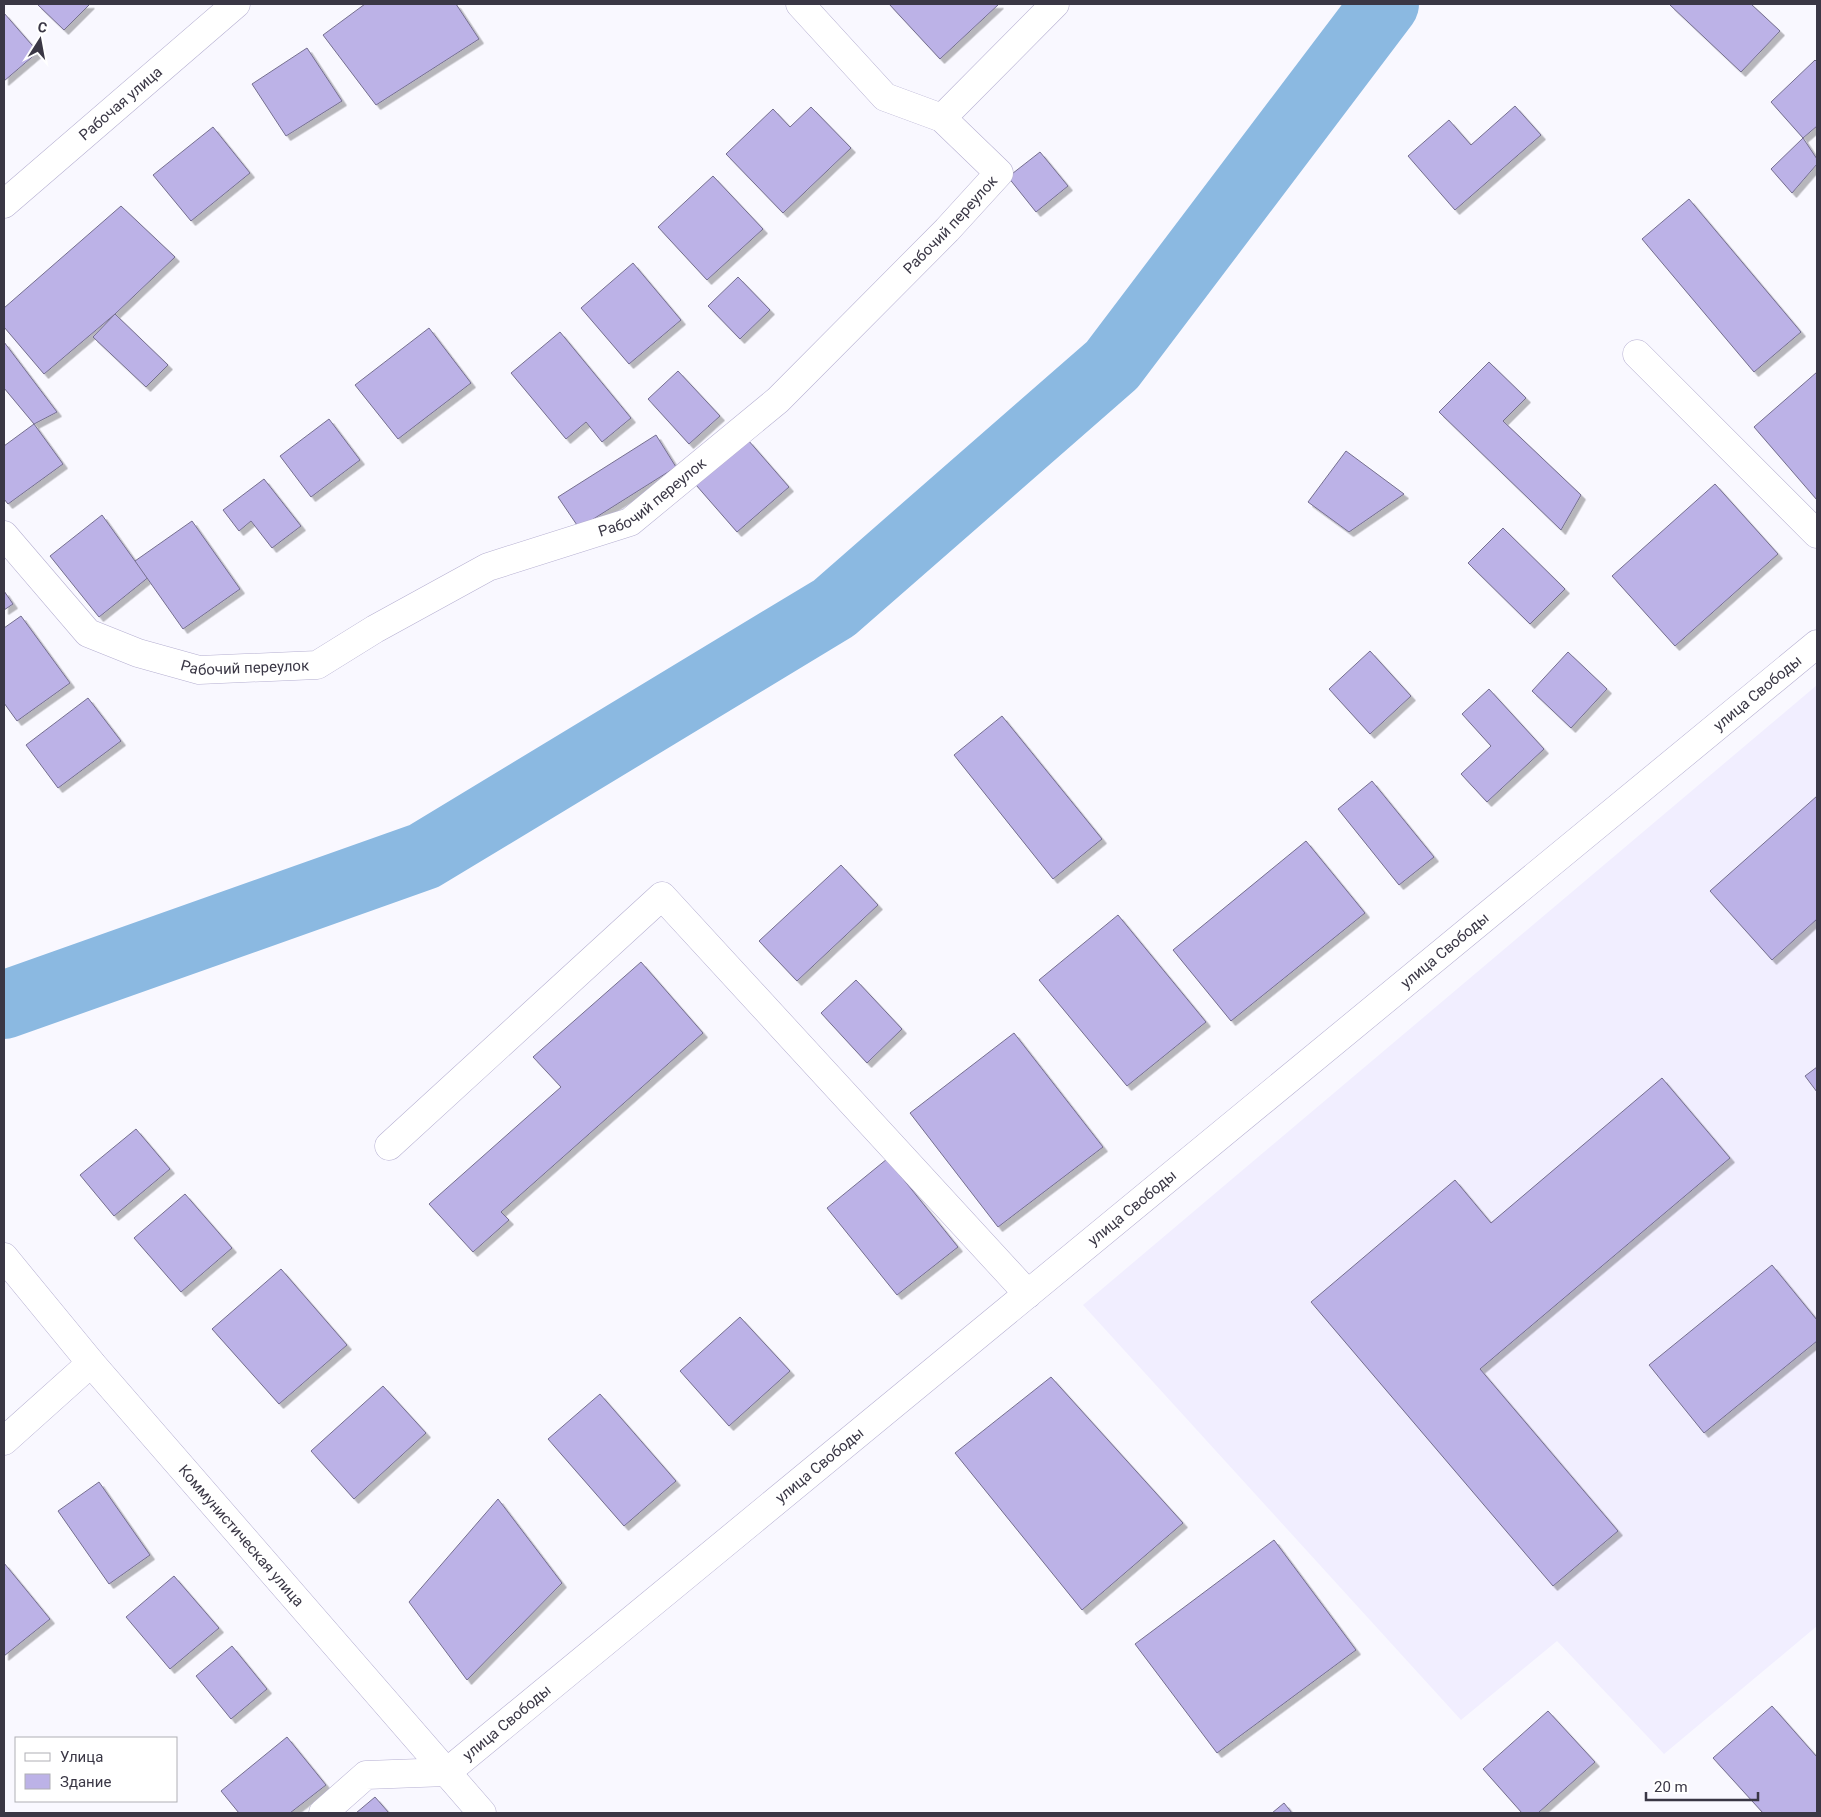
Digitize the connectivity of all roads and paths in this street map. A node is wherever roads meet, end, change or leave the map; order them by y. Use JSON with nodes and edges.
{"nodes":[{"id":1,"x":236,"y":4,"type":"edge"},
{"id":2,"x":800,"y":4,"type":"edge"},
{"id":3,"x":1055,"y":4,"type":"edge"},
{"id":4,"x":942,"y":118,"type":"junction"},
{"id":5,"x":4,"y":204,"type":"edge"},
{"id":6,"x":1637,"y":354,"type":"dead end"},
{"id":7,"x":1817,"y":534,"type":"edge"},
{"id":8,"x":4,"y":535,"type":"edge"},
{"id":9,"x":1817,"y":644,"type":"edge"},
{"id":10,"x":389,"y":1146,"type":"dead end"},
{"id":11,"x":4,"y":1257,"type":"edge"},
{"id":12,"x":1028,"y":1294,"type":"junction"},
{"id":13,"x":91,"y":1363,"type":"junction"},
{"id":14,"x":4,"y":1442,"type":"edge"},
{"id":15,"x":447,"y":1772,"type":"junction"},
{"id":16,"x":323,"y":1813,"type":"edge"},
{"id":17,"x":482,"y":1813,"type":"edge"}],
"edges":[{"from":1,"to":5,"type":"street","name":"Рабочая улица"},
{"from":2,"to":4,"type":"street","name":"Рабочий переулок"},
{"from":3,"to":4,"type":"street"},
{"from":4,"to":8,"type":"street","name":"Рабочий переулок"},
{"from":6,"to":7,"type":"street"},
{"from":9,"to":12,"type":"street","name":"улица Свободы"},
{"from":10,"to":12,"type":"street"},
{"from":11,"to":13,"type":"street","name":"Коммунистическая улица"},
{"from":12,"to":15,"type":"street","name":"улица Свободы"},
{"from":13,"to":14,"type":"street"},
{"from":13,"to":15,"type":"street","name":"Коммунистическая улица"},
{"from":15,"to":16,"type":"street"},
{"from":15,"to":17,"type":"street","name":"Коммунистическая улица"}]}
